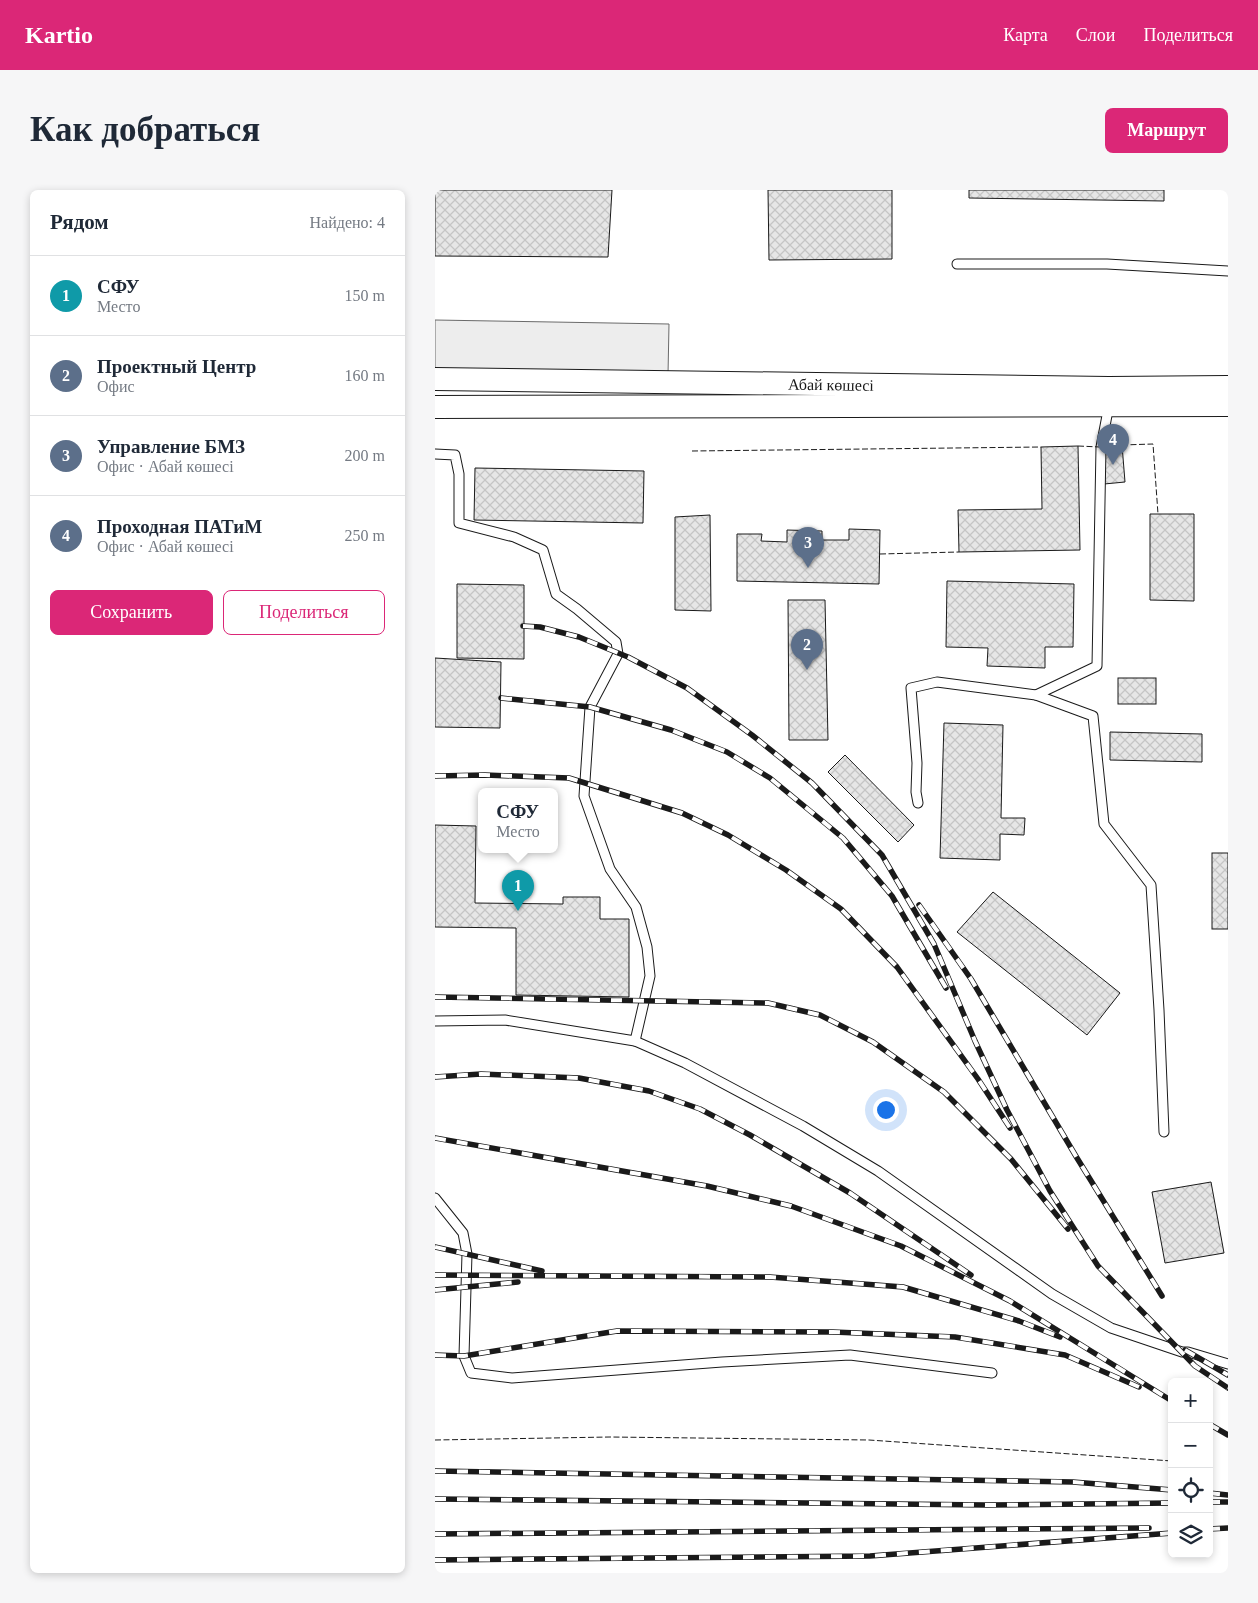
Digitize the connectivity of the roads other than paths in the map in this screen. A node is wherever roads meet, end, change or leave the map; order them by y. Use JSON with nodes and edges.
{"nodes":[{"id":1,"x":957,"y":264,"type":"dead end"},
{"id":2,"x":1228,"y":271,"type":"edge"},
{"id":3,"x":435,"y":379,"type":"edge"},
{"id":4,"x":1228,"y":387,"type":"edge"},
{"id":5,"x":1109,"y":396,"type":"junction"},
{"id":6,"x":1228,"y":405,"type":"edge"},
{"id":7,"x":435,"y":407,"type":"edge"},
{"id":8,"x":435,"y":454,"type":"edge"},
{"id":9,"x":1036,"y":695,"type":"junction"},
{"id":10,"x":918,"y":803,"type":"dead end"},
{"id":11,"x":435,"y":1021,"type":"edge"},
{"id":12,"x":635,"y":1042,"type":"junction"},
{"id":13,"x":1164,"y":1132,"type":"dead end"},
{"id":14,"x":435,"y":1198,"type":"edge"},
{"id":15,"x":1228,"y":1364,"type":"edge"},
{"id":16,"x":991,"y":1374,"type":"dead end"}],
"edges":[{"from":1,"to":2,"type":"lane"},
{"from":3,"to":5,"type":"street","name":"Абай көшесі"},
{"from":4,"to":5,"type":"street","name":"Абай көшесі"},
{"from":5,"to":6,"type":"street","name":"Абай көшесі"},
{"from":5,"to":7,"type":"street","name":"Абай көшесі"},
{"from":5,"to":9,"type":"lane"},
{"from":8,"to":12,"type":"lane"},
{"from":9,"to":10,"type":"lane"},
{"from":9,"to":13,"type":"lane"},
{"from":11,"to":12,"type":"lane"},
{"from":12,"to":15,"type":"lane"},
{"from":14,"to":16,"type":"lane"}]}
